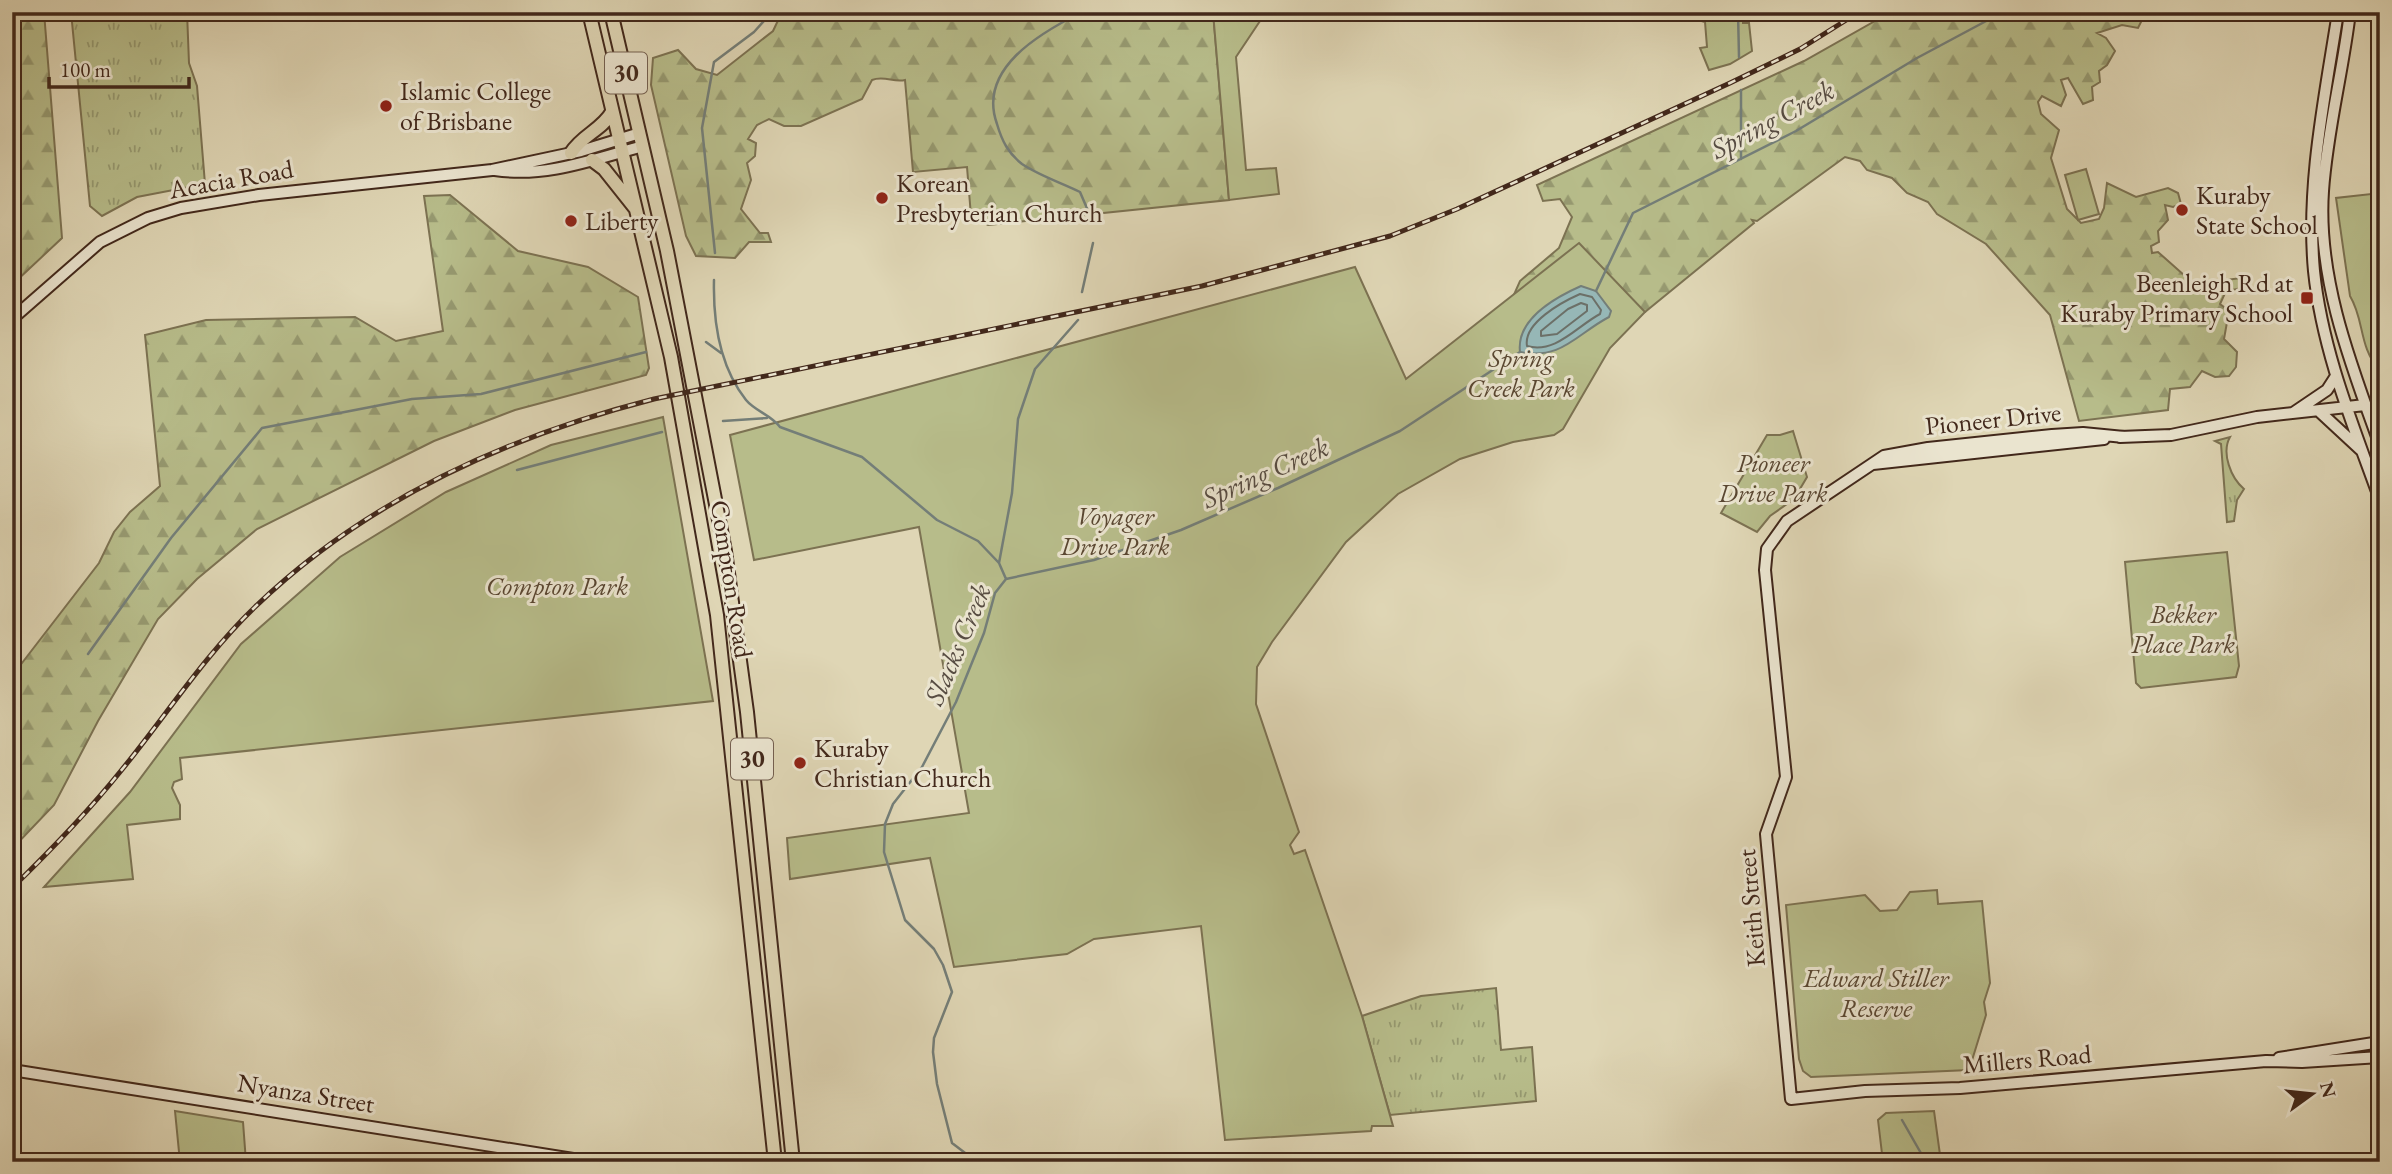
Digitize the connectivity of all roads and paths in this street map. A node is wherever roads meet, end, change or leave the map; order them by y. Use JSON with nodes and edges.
{"nodes":[{"id":1,"x":589,"y":12,"type":"edge"},
{"id":2,"x":611,"y":12,"type":"edge"},
{"id":3,"x":2338,"y":12,"type":"edge"},
{"id":4,"x":2350,"y":12,"type":"edge"},
{"id":5,"x":612,"y":112,"type":"junction"},
{"id":6,"x":642,"y":140,"type":"junction"},
{"id":7,"x":620,"y":145,"type":"junction"},
{"id":8,"x":571,"y":153,"type":"junction"},
{"id":9,"x":592,"y":160,"type":"junction"},
{"id":10,"x":492,"y":170,"type":"junction"},
{"id":11,"x":636,"y":208,"type":"junction"},
{"id":12,"x":12,"y":319,"type":"edge"},
{"id":13,"x":2336,"y":376,"type":"junction"},
{"id":14,"x":2365,"y":405,"type":"junction"},
{"id":15,"x":2347,"y":408,"type":"junction"},
{"id":16,"x":2320,"y":412,"type":"junction"},
{"id":17,"x":2291,"y":414,"type":"junction"},
{"id":18,"x":2380,"y":445,"type":"edge"},
{"id":19,"x":2363,"y":452,"type":"junction"},
{"id":20,"x":2380,"y":500,"type":"edge"},
{"id":21,"x":1767,"y":549,"type":"joint"},
{"id":22,"x":725,"y":551,"type":"junction"},
{"id":23,"x":711,"y":582,"type":"junction"},
{"id":24,"x":2380,"y":1042,"type":"edge"},
{"id":25,"x":2380,"y":1057,"type":"edge"},
{"id":26,"x":2266,"y":1061,"type":"junction"},
{"id":27,"x":12,"y":1070,"type":"edge"},
{"id":28,"x":1791,"y":1099,"type":"joint"},
{"id":29,"x":592,"y":1162,"type":"edge"},
{"id":30,"x":775,"y":1162,"type":"edge"},
{"id":31,"x":793,"y":1162,"type":"edge"}],
"edges":[{"from":1,"to":5,"type":"main road","name":"Compton Road","number":"30"},
{"from":2,"to":6,"type":"main road","name":"Compton Road","number":"30"},
{"from":3,"to":13,"type":"street"},
{"from":4,"to":14,"type":"street"},
{"from":5,"to":7,"type":"main road","name":"Compton Road","number":"30"},
{"from":5,"to":8,"type":"main road"},
{"from":6,"to":7,"type":"street","name":"Acacia Road"},
{"from":6,"to":22,"type":"main road","name":"Compton Road","number":"30"},
{"from":7,"to":8,"type":"street","name":"Acacia Road"},
{"from":7,"to":9,"type":"street","name":"Acacia Road"},
{"from":7,"to":11,"type":"main road","name":"Compton Road","number":"30"},
{"from":8,"to":10,"type":"street","name":"Acacia Road"},
{"from":9,"to":10,"type":"street","name":"Acacia Road"},
{"from":9,"to":11,"type":"main road"},
{"from":10,"to":12,"type":"street","name":"Acacia Road"},
{"from":11,"to":23,"type":"main road","name":"Compton Road","number":"30"},
{"from":13,"to":15,"type":"street"},
{"from":13,"to":17,"type":"street"},
{"from":14,"to":15,"type":"street","name":"Pioneer Drive"},
{"from":14,"to":18,"type":"street"},
{"from":15,"to":16,"type":"street","name":"Pioneer Drive"},
{"from":15,"to":19,"type":"street"},
{"from":16,"to":17,"type":"street","name":"Pioneer Drive"},
{"from":16,"to":19,"type":"street"},
{"from":17,"to":21,"type":"street","name":"Pioneer Drive"},
{"from":19,"to":20,"type":"street"},
{"from":21,"to":28,"type":"street","name":"Keith Street"},
{"from":22,"to":23,"type":"main road"},
{"from":22,"to":31,"type":"main road","name":"Compton Road","number":"30"},
{"from":23,"to":30,"type":"main road","name":"Compton Road","number":"30"},
{"from":24,"to":26,"type":"street","name":"Millers Road"},
{"from":25,"to":26,"type":"street","name":"Millers Road"},
{"from":26,"to":28,"type":"street","name":"Millers Road"},
{"from":27,"to":29,"type":"street","name":"Nyanza Street"}]}
